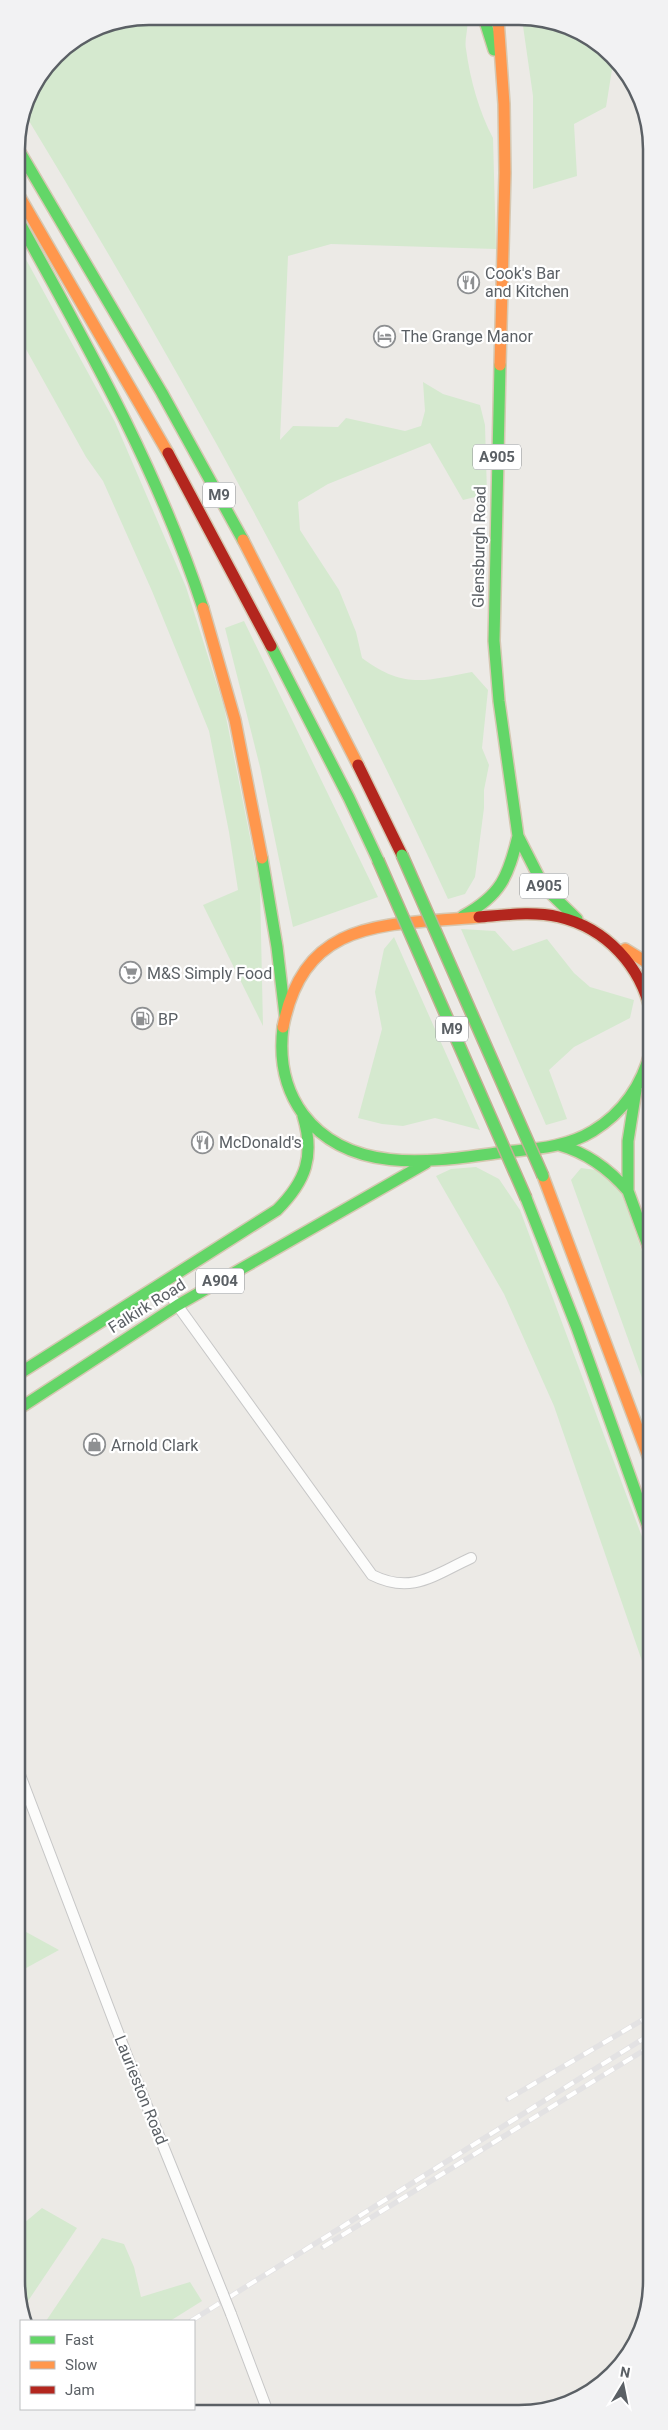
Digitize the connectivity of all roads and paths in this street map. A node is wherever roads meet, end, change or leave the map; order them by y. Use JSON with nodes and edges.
{"nodes":[{"id":1,"x":486,"y":25,"type":"edge"},
{"id":2,"x":498,"y":25,"type":"edge"},
{"id":3,"x":501,"y":76,"type":"junction"},
{"id":4,"x":25,"y":162,"type":"edge"},
{"id":5,"x":25,"y":207,"type":"edge"},
{"id":6,"x":25,"y":234,"type":"edge"},
{"id":7,"x":518,"y":836,"type":"junction"},
{"id":8,"x":456,"y":919,"type":"junction"},
{"id":9,"x":585,"y":924,"type":"junction"},
{"id":10,"x":600,"y":933,"type":"junction"},
{"id":11,"x":643,"y":960,"type":"edge"},
{"id":12,"x":643,"y":981,"type":"edge"},
{"id":13,"x":285,"y":1015,"type":"junction"},
{"id":14,"x":643,"y":1077,"type":"edge"},
{"id":15,"x":643,"y":1082,"type":"edge"},
{"id":16,"x":637,"y":1088,"type":"junction"},
{"id":17,"x":301,"y":1112,"type":"junction"},
{"id":18,"x":559,"y":1145,"type":"junction"},
{"id":19,"x":428,"y":1161,"type":"junction"},
{"id":20,"x":628,"y":1191,"type":"junction"},
{"id":21,"x":643,"y":1232,"type":"edge"},
{"id":22,"x":162,"y":1284,"type":"junction"},
{"id":23,"x":178,"y":1305,"type":"junction"},
{"id":24,"x":25,"y":1370,"type":"edge"},
{"id":25,"x":25,"y":1405,"type":"edge"},
{"id":26,"x":643,"y":1443,"type":"edge"},
{"id":27,"x":643,"y":1513,"type":"edge"},
{"id":28,"x":471,"y":1558,"type":"dead end"},
{"id":29,"x":25,"y":1788,"type":"edge"},
{"id":30,"x":265,"y":2405,"type":"edge"}],
"edges":[{"from":1,"to":3,"type":"main road","name":"Glensburgh Road","number":"A905"},
{"from":2,"to":3,"type":"main road","name":"Glensburgh Road","number":"A905"},
{"from":3,"to":7,"type":"main road","name":"Glensburgh Road","number":"A905"},
{"from":4,"to":26,"type":"main road","number":"M9","bridge":true},
{"from":5,"to":27,"type":"main road","number":"M9","bridge":true},
{"from":6,"to":13,"type":"main road"},
{"from":7,"to":8,"type":"main road","name":"Glensburgh Road","number":"A905"},
{"from":7,"to":9,"type":"main road","name":"Glensburgh Road","number":"A905"},
{"from":8,"to":9,"type":"main road"},
{"from":8,"to":13,"type":"main road"},
{"from":9,"to":10,"type":"main road"},
{"from":10,"to":11,"type":"main road"},
{"from":10,"to":12,"type":"main road"},
{"from":13,"to":17,"type":"main road"},
{"from":14,"to":16,"type":"main road"},
{"from":15,"to":16,"type":"main road"},
{"from":16,"to":18,"type":"main road"},
{"from":16,"to":20,"type":"main road"},
{"from":17,"to":19,"type":"main road"},
{"from":17,"to":22,"type":"main road","name":"Falkirk Road","number":"A904"},
{"from":18,"to":19,"type":"main road"},
{"from":18,"to":20,"type":"main road"},
{"from":19,"to":23,"type":"main road","name":"Falkirk Road","number":"A904"},
{"from":20,"to":21,"type":"main road"},
{"from":22,"to":23,"type":"street"},
{"from":22,"to":24,"type":"main road","name":"Falkirk Road","number":"A904"},
{"from":23,"to":25,"type":"main road","name":"Falkirk Road","number":"A904"},
{"from":23,"to":28,"type":"street"},
{"from":29,"to":30,"type":"street","name":"Laurieston Road","bridge":true}]}
